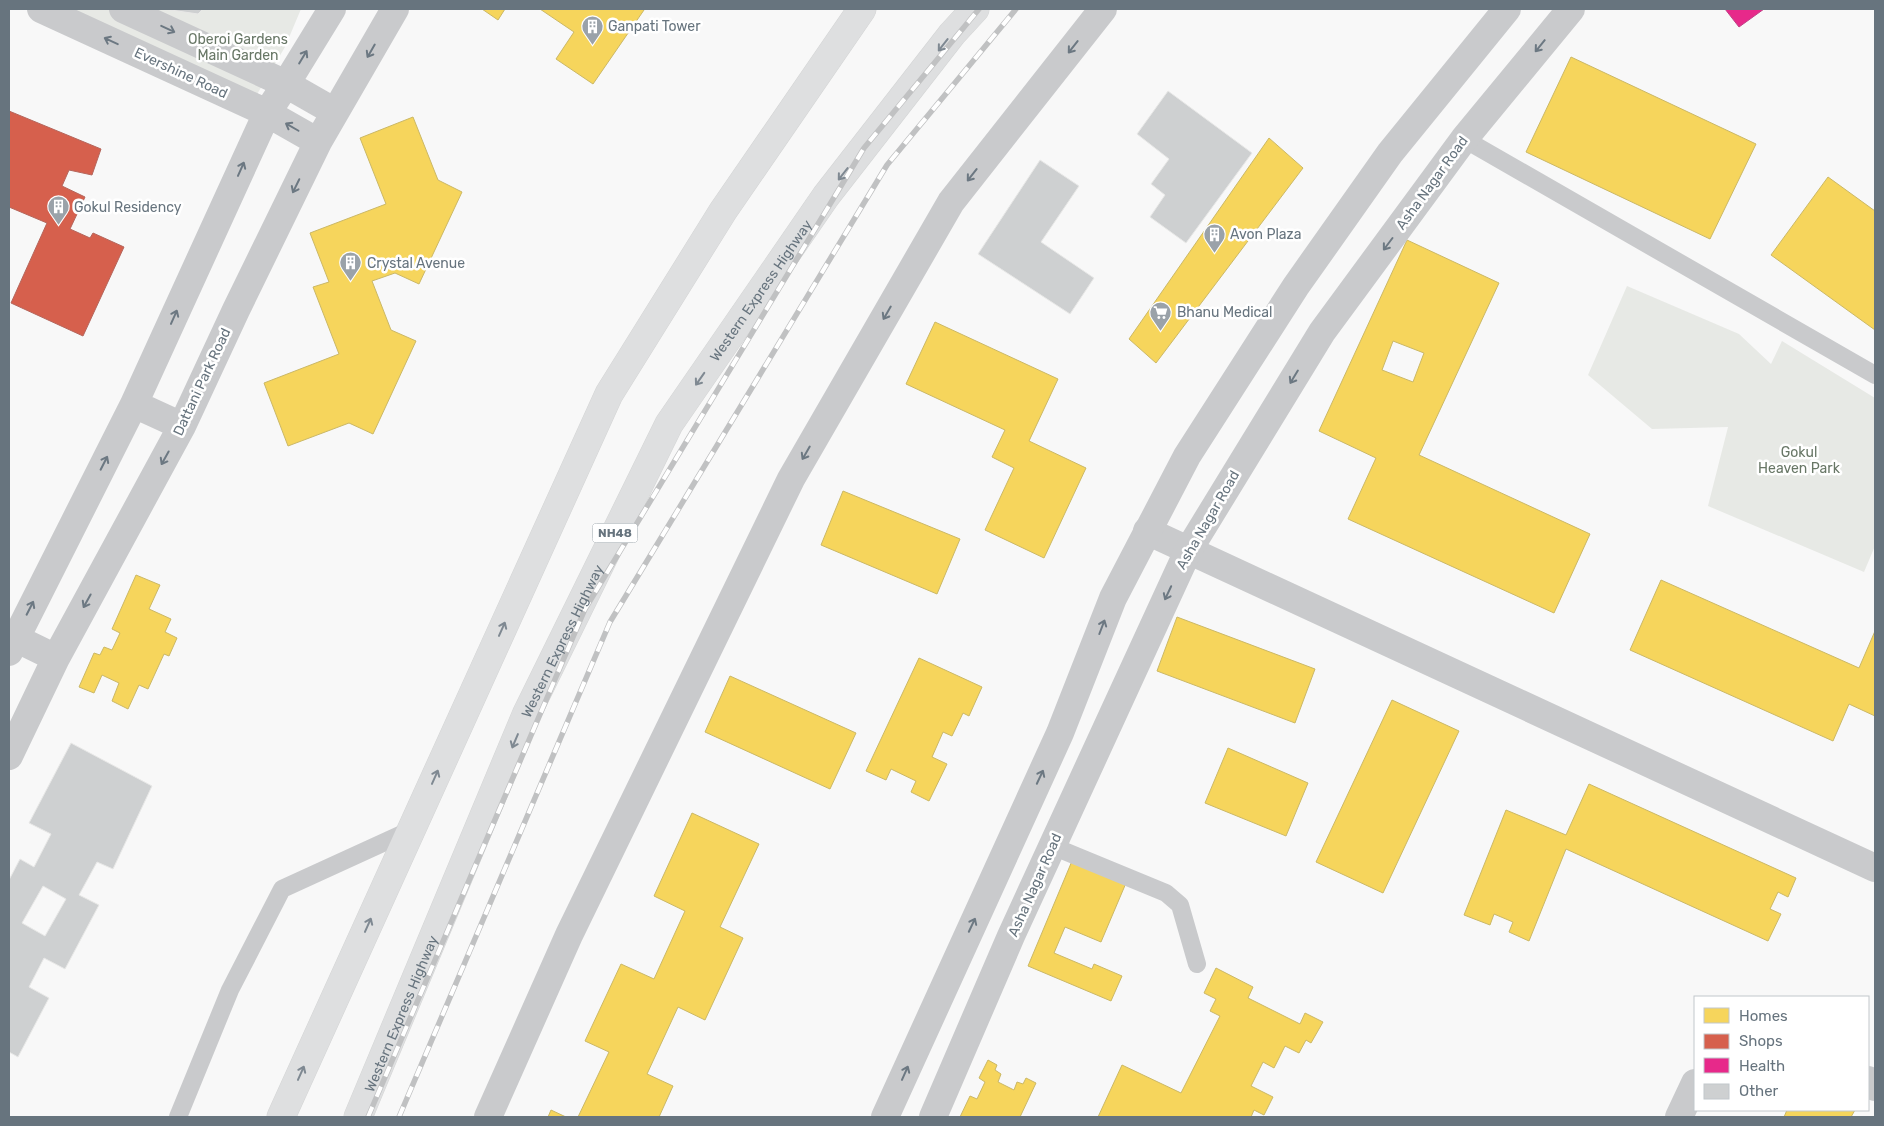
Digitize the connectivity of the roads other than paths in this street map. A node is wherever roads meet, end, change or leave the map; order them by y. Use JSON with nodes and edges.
{"nodes":[{"id":1,"x":41,"y":9,"type":"edge"},
{"id":2,"x":123,"y":9,"type":"edge"},
{"id":3,"x":332,"y":9,"type":"edge"},
{"id":4,"x":395,"y":9,"type":"edge"},
{"id":5,"x":862,"y":9,"type":"edge"},
{"id":6,"x":975,"y":9,"type":"edge"},
{"id":7,"x":1103,"y":9,"type":"edge"},
{"id":8,"x":1507,"y":9,"type":"edge"},
{"id":9,"x":1572,"y":9,"type":"edge"},
{"id":10,"x":286,"y":84,"type":"junction"},
{"id":11,"x":336,"y":112,"type":"junction"},
{"id":12,"x":266,"y":113,"type":"junction"},
{"id":13,"x":1464,"y":139,"type":"junction"},
{"id":14,"x":318,"y":142,"type":"junction"},
{"id":15,"x":1875,"y":375,"type":"edge"},
{"id":16,"x":134,"y":404,"type":"junction"},
{"id":17,"x":182,"y":426,"type":"junction"},
{"id":18,"x":1147,"y":531,"type":"junction"},
{"id":19,"x":1188,"y":551,"type":"junction"},
{"id":20,"x":12,"y":645,"type":"edge"},
{"id":21,"x":56,"y":658,"type":"junction"},
{"id":22,"x":9,"y":756,"type":"edge"},
{"id":23,"x":411,"y":830,"type":"junction"},
{"id":24,"x":1052,"y":846,"type":"junction"},
{"id":25,"x":1875,"y":868,"type":"edge"},
{"id":26,"x":1197,"y":964,"type":"dead end"},
{"id":27,"x":1694,"y":1085,"type":"edge"},
{"id":28,"x":178,"y":1117,"type":"edge"},
{"id":29,"x":281,"y":1117,"type":"edge"},
{"id":30,"x":358,"y":1117,"type":"edge"},
{"id":31,"x":488,"y":1117,"type":"edge"},
{"id":32,"x":885,"y":1117,"type":"edge"},
{"id":33,"x":933,"y":1117,"type":"edge"},
{"id":34,"x":1679,"y":1117,"type":"edge"}],
"edges":[{"from":12,"to":1,"type":"street","name":"Evershine Road","one_way":true},
{"from":2,"to":10,"type":"street","one_way":true},
{"from":10,"to":3,"type":"street","one_way":true},
{"from":4,"to":11,"type":"street","name":"Dattani Park Road","one_way":true},
{"from":23,"to":5,"type":"highway","one_way":true},
{"from":6,"to":30,"type":"highway","name":"Western Express Highway","number":"NH48","one_way":true},
{"from":7,"to":31,"type":"street","one_way":true},
{"from":8,"to":18,"type":"street"},
{"from":9,"to":13,"type":"street","name":"Asha Nagar Road","one_way":true},
{"from":10,"to":11,"type":"street"},
{"from":10,"to":12,"type":"street"},
{"from":11,"to":14,"type":"street","name":"Dattani Park Road"},
{"from":14,"to":12,"type":"street","name":"Evershine Road","one_way":true},
{"from":16,"to":12,"type":"street","one_way":true},
{"from":13,"to":15,"type":"lane"},
{"from":13,"to":19,"type":"street","name":"Asha Nagar Road","one_way":true},
{"from":14,"to":17,"type":"street","name":"Dattani Park Road","one_way":true},
{"from":16,"to":17,"type":"street"},
{"from":20,"to":16,"type":"street","one_way":true},
{"from":17,"to":21,"type":"street","name":"Dattani Park Road","one_way":true},
{"from":18,"to":19,"type":"street"},
{"from":32,"to":18,"type":"street","one_way":true},
{"from":19,"to":24,"type":"street","name":"Asha Nagar Road","one_way":true},
{"from":19,"to":25,"type":"street"},
{"from":20,"to":21,"type":"street"},
{"from":21,"to":22,"type":"street","name":"Dattani Park Road"},
{"from":23,"to":28,"type":"lane"},
{"from":29,"to":23,"type":"highway","one_way":true},
{"from":24,"to":26,"type":"lane"},
{"from":24,"to":33,"type":"street","name":"Asha Nagar Road"},
{"from":27,"to":34,"type":"street"}]}
